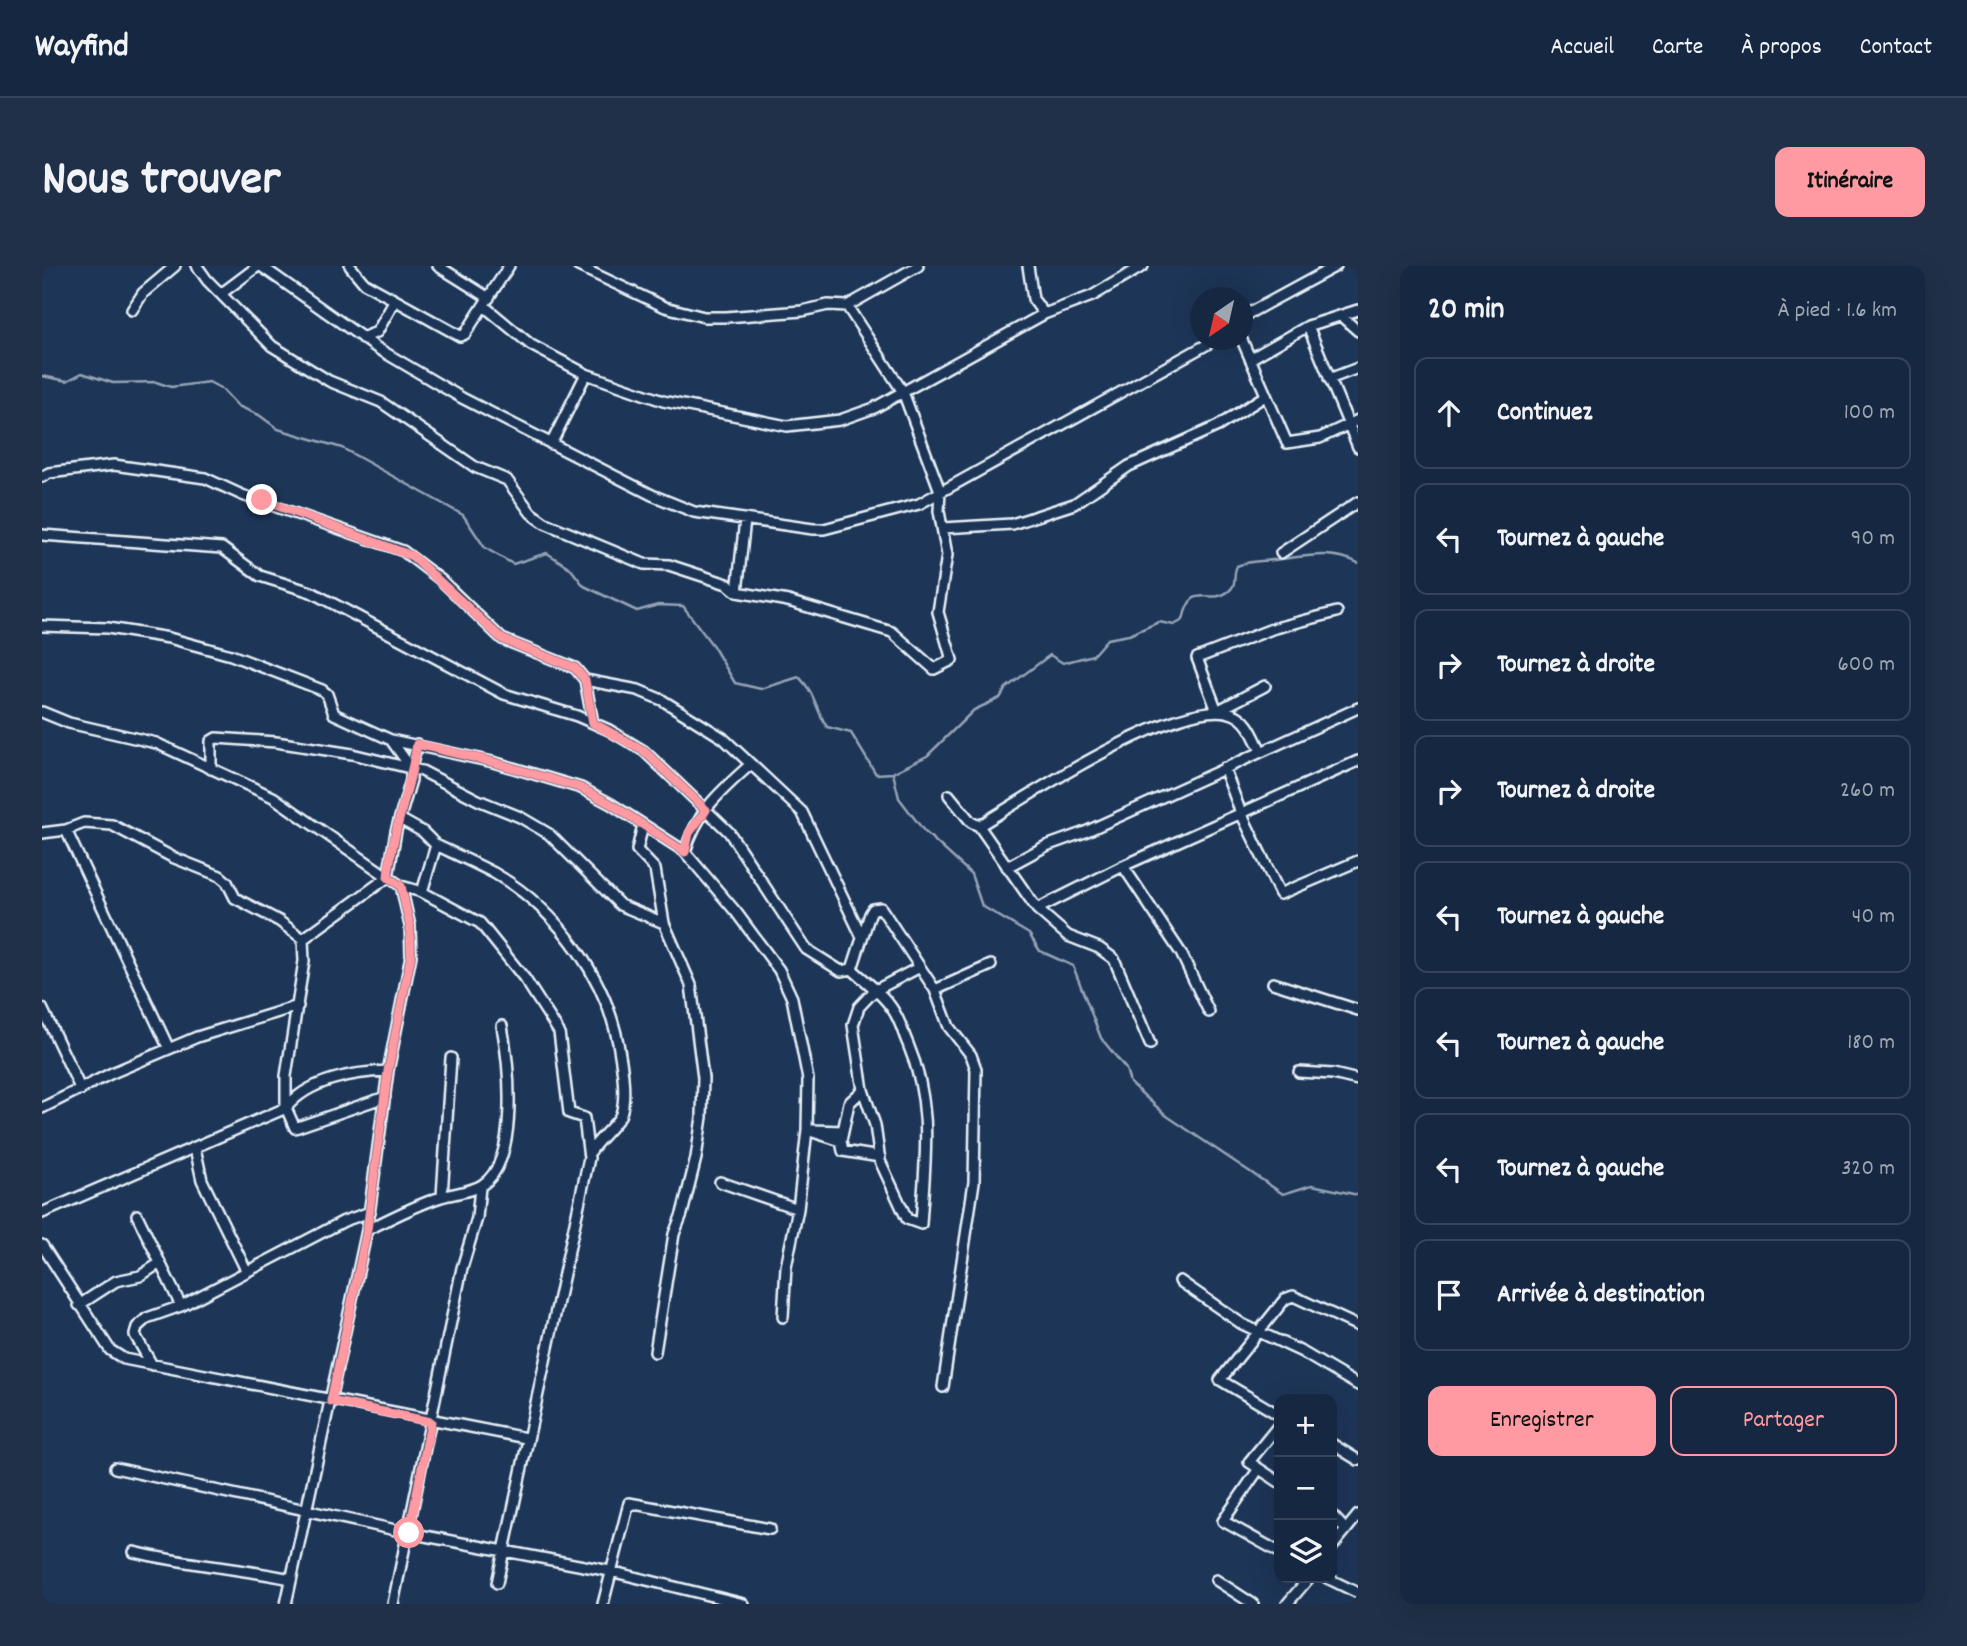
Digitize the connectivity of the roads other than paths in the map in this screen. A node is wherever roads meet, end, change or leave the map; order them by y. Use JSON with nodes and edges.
{"nodes":[{"id":1,"x":175,"y":266,"type":"edge"},
{"id":2,"x":197,"y":266,"type":"edge"},
{"id":3,"x":259,"y":266,"type":"edge"},
{"id":4,"x":350,"y":266,"type":"edge"},
{"id":5,"x":438,"y":266,"type":"edge"},
{"id":6,"x":509,"y":266,"type":"edge"},
{"id":7,"x":578,"y":266,"type":"edge"},
{"id":8,"x":918,"y":266,"type":"edge"},
{"id":9,"x":1028,"y":266,"type":"edge"},
{"id":10,"x":1143,"y":266,"type":"edge"},
{"id":11,"x":1336,"y":266,"type":"edge"},
{"id":12,"x":222,"y":293,"type":"junction"},
{"id":13,"x":394,"y":302,"type":"junction"},
{"id":14,"x":486,"y":302,"type":"junction"},
{"id":15,"x":847,"y":306,"type":"junction"},
{"id":16,"x":132,"y":310,"type":"dead end"},
{"id":17,"x":1358,"y":310,"type":"edge"},
{"id":18,"x":1253,"y":311,"type":"edge"},
{"id":19,"x":1044,"y":314,"type":"junction"},
{"id":20,"x":1341,"y":316,"type":"junction"},
{"id":21,"x":1308,"y":326,"type":"junction"},
{"id":22,"x":1358,"y":331,"type":"edge"},
{"id":23,"x":362,"y":338,"type":"junction"},
{"id":24,"x":1196,"y":350,"type":"edge"},
{"id":25,"x":1246,"y":350,"type":"edge"},
{"id":26,"x":1250,"y":359,"type":"junction"},
{"id":27,"x":1358,"y":368,"type":"edge"},
{"id":28,"x":586,"y":374,"type":"junction"},
{"id":29,"x":1329,"y":379,"type":"junction"},
{"id":30,"x":903,"y":392,"type":"junction"},
{"id":31,"x":1265,"y":396,"type":"junction"},
{"id":32,"x":1353,"y":422,"type":"edge"},
{"id":33,"x":551,"y":444,"type":"junction"},
{"id":34,"x":1358,"y":447,"type":"edge"},
{"id":35,"x":42,"y":477,"type":"edge"},
{"id":36,"x":940,"y":491,"type":"junction"},
{"id":37,"x":1358,"y":502,"type":"edge"},
{"id":38,"x":745,"y":520,"type":"junction"},
{"id":39,"x":943,"y":528,"type":"junction"},
{"id":40,"x":42,"y":534,"type":"edge"},
{"id":41,"x":1281,"y":553,"type":"dead end"},
{"id":42,"x":737,"y":592,"type":"junction"},
{"id":43,"x":1337,"y":612,"type":"dead end"},
{"id":44,"x":42,"y":626,"type":"edge"},
{"id":45,"x":585,"y":680,"type":"junction"},
{"id":46,"x":1265,"y":686,"type":"dead end"},
{"id":47,"x":1358,"y":708,"type":"edge"},
{"id":48,"x":1217,"y":711,"type":"junction"},
{"id":49,"x":42,"y":712,"type":"edge"},
{"id":50,"x":593,"y":723,"type":"junction"},
{"id":51,"x":391,"y":740,"type":"junction"},
{"id":52,"x":417,"y":744,"type":"junction"},
{"id":53,"x":1261,"y":751,"type":"junction"},
{"id":54,"x":1358,"y":761,"type":"edge"},
{"id":55,"x":751,"y":764,"type":"junction"},
{"id":56,"x":411,"y":768,"type":"junction"},
{"id":57,"x":1224,"y":768,"type":"junction"},
{"id":58,"x":211,"y":769,"type":"junction"},
{"id":59,"x":949,"y":795,"type":"dead end"},
{"id":60,"x":706,"y":810,"type":"junction"},
{"id":61,"x":1241,"y":813,"type":"junction"},
{"id":62,"x":400,"y":819,"type":"junction"},
{"id":63,"x":643,"y":825,"type":"junction"},
{"id":64,"x":979,"y":826,"type":"junction"},
{"id":65,"x":66,"y":830,"type":"junction"},
{"id":66,"x":42,"y":833,"type":"edge"},
{"id":67,"x":436,"y":845,"type":"junction"},
{"id":68,"x":685,"y":852,"type":"junction"},
{"id":69,"x":1358,"y":860,"type":"edge"},
{"id":70,"x":1123,"y":866,"type":"junction"},
{"id":71,"x":1007,"y":867,"type":"junction"},
{"id":72,"x":388,"y":877,"type":"junction"},
{"id":73,"x":401,"y":886,"type":"junction"},
{"id":74,"x":422,"y":892,"type":"junction"},
{"id":75,"x":1037,"y":909,"type":"junction"},
{"id":76,"x":664,"y":923,"type":"junction"},
{"id":77,"x":861,"y":935,"type":"junction"},
{"id":78,"x":303,"y":939,"type":"junction"},
{"id":79,"x":991,"y":965,"type":"dead end"},
{"id":80,"x":918,"y":968,"type":"junction"},
{"id":81,"x":852,"y":969,"type":"junction"},
{"id":82,"x":1273,"y":983,"type":"dead end"},
{"id":83,"x":935,"y":989,"type":"junction"},
{"id":84,"x":874,"y":991,"type":"junction"},
{"id":85,"x":298,"y":1006,"type":"junction"},
{"id":86,"x":42,"y":1008,"type":"edge"},
{"id":87,"x":1358,"y":1010,"type":"edge"},
{"id":88,"x":1209,"y":1012,"type":"dead end"},
{"id":89,"x":502,"y":1026,"type":"dead end"},
{"id":90,"x":1150,"y":1044,"type":"dead end"},
{"id":91,"x":169,"y":1049,"type":"junction"},
{"id":92,"x":451,"y":1058,"type":"dead end"},
{"id":93,"x":388,"y":1071,"type":"junction"},
{"id":94,"x":1299,"y":1072,"type":"dead end"},
{"id":95,"x":1358,"y":1080,"type":"edge"},
{"id":96,"x":81,"y":1090,"type":"junction"},
{"id":97,"x":863,"y":1090,"type":"junction"},
{"id":98,"x":385,"y":1097,"type":"junction"},
{"id":99,"x":42,"y":1108,"type":"edge"},
{"id":100,"x":285,"y":1108,"type":"junction"},
{"id":101,"x":807,"y":1130,"type":"junction"},
{"id":102,"x":842,"y":1136,"type":"junction"},
{"id":103,"x":195,"y":1148,"type":"junction"},
{"id":104,"x":591,"y":1151,"type":"junction"},
{"id":105,"x":880,"y":1157,"type":"junction"},
{"id":106,"x":720,"y":1182,"type":"dead end"},
{"id":107,"x":480,"y":1187,"type":"junction"},
{"id":108,"x":442,"y":1196,"type":"junction"},
{"id":109,"x":798,"y":1209,"type":"junction"},
{"id":110,"x":370,"y":1212,"type":"junction"},
{"id":111,"x":42,"y":1213,"type":"edge"},
{"id":112,"x":137,"y":1215,"type":"dead end"},
{"id":113,"x":367,"y":1230,"type":"junction"},
{"id":114,"x":42,"y":1245,"type":"edge"},
{"id":115,"x":160,"y":1263,"type":"junction"},
{"id":116,"x":247,"y":1272,"type":"junction"},
{"id":117,"x":1180,"y":1281,"type":"dead end"},
{"id":118,"x":79,"y":1305,"type":"junction"},
{"id":119,"x":181,"y":1306,"type":"junction"},
{"id":120,"x":783,"y":1317,"type":"dead end"},
{"id":121,"x":1358,"y":1326,"type":"edge"},
{"id":122,"x":1256,"y":1332,"type":"junction"},
{"id":123,"x":655,"y":1352,"type":"dead end"},
{"id":124,"x":152,"y":1365,"type":"junction"},
{"id":125,"x":1358,"y":1385,"type":"edge"},
{"id":126,"x":943,"y":1387,"type":"dead end"},
{"id":127,"x":331,"y":1401,"type":"junction"},
{"id":128,"x":1274,"y":1412,"type":"edge"},
{"id":129,"x":431,"y":1422,"type":"junction"},
{"id":130,"x":1274,"y":1432,"type":"edge"},
{"id":131,"x":527,"y":1438,"type":"junction"},
{"id":132,"x":1337,"y":1447,"type":"edge"},
{"id":133,"x":1358,"y":1460,"type":"edge"},
{"id":134,"x":115,"y":1468,"type":"dead end"},
{"id":135,"x":1258,"y":1471,"type":"junction"},
{"id":136,"x":1274,"y":1479,"type":"edge"},
{"id":137,"x":306,"y":1509,"type":"junction"},
{"id":138,"x":1358,"y":1514,"type":"edge"},
{"id":139,"x":1337,"y":1520,"type":"edge"},
{"id":140,"x":770,"y":1529,"type":"dead end"},
{"id":141,"x":1346,"y":1530,"type":"junction"},
{"id":142,"x":409,"y":1533,"type":"junction"},
{"id":143,"x":1337,"y":1541,"type":"edge"},
{"id":144,"x":503,"y":1549,"type":"junction"},
{"id":145,"x":1274,"y":1549,"type":"edge"},
{"id":146,"x":134,"y":1552,"type":"dead end"},
{"id":147,"x":610,"y":1572,"type":"junction"},
{"id":148,"x":291,"y":1579,"type":"junction"},
{"id":149,"x":1216,"y":1580,"type":"dead end"},
{"id":150,"x":497,"y":1583,"type":"dead end"},
{"id":151,"x":1305,"y":1583,"type":"edge"},
{"id":152,"x":1337,"y":1583,"type":"edge"},
{"id":153,"x":1358,"y":1593,"type":"edge"},
{"id":154,"x":706,"y":1599,"type":"edge"},
{"id":155,"x":286,"y":1604,"type":"edge"},
{"id":156,"x":393,"y":1604,"type":"edge"},
{"id":157,"x":603,"y":1604,"type":"edge"},
{"id":158,"x":744,"y":1604,"type":"edge"},
{"id":159,"x":1253,"y":1604,"type":"edge"},
{"id":160,"x":1287,"y":1604,"type":"edge"}],
"edges":[{"from":1,"to":16,"type":"street"},
{"from":2,"to":12,"type":"street"},
{"from":3,"to":12,"type":"street"},
{"from":3,"to":23,"type":"street"},
{"from":4,"to":13,"type":"street"},
{"from":5,"to":14,"type":"street"},
{"from":6,"to":14,"type":"street"},
{"from":7,"to":15,"type":"street"},
{"from":8,"to":15,"type":"street"},
{"from":9,"to":19,"type":"street"},
{"from":10,"to":19,"type":"street"},
{"from":11,"to":18,"type":"street"},
{"from":12,"to":42,"type":"street"},
{"from":13,"to":14,"type":"street"},
{"from":13,"to":23,"type":"street"},
{"from":14,"to":28,"type":"street"},
{"from":15,"to":30,"type":"street"},
{"from":17,"to":20,"type":"street"},
{"from":19,"to":30,"type":"street"},
{"from":20,"to":21,"type":"street"},
{"from":20,"to":22,"type":"street"},
{"from":21,"to":26,"type":"street"},
{"from":21,"to":29,"type":"street"},
{"from":23,"to":33,"type":"street"},
{"from":24,"to":36,"type":"street"},
{"from":25,"to":26,"type":"street"},
{"from":26,"to":31,"type":"street"},
{"from":27,"to":29,"type":"street"},
{"from":28,"to":30,"type":"street"},
{"from":28,"to":33,"type":"street"},
{"from":29,"to":32,"type":"street"},
{"from":30,"to":36,"type":"street"},
{"from":31,"to":32,"type":"street"},
{"from":31,"to":39,"type":"street"},
{"from":32,"to":34,"type":"street"},
{"from":33,"to":38,"type":"street"},
{"from":35,"to":45,"type":"street"},
{"from":36,"to":38,"type":"street"},
{"from":36,"to":39,"type":"street"},
{"from":37,"to":41,"type":"street"},
{"from":38,"to":42,"type":"street"},
{"from":39,"to":42,"type":"street"},
{"from":40,"to":50,"type":"street"},
{"from":43,"to":48,"type":"street"},
{"from":44,"to":51,"type":"street"},
{"from":45,"to":50,"type":"street"},
{"from":45,"to":55,"type":"street"},
{"from":46,"to":48,"type":"street"},
{"from":47,"to":53,"type":"street"},
{"from":48,"to":53,"type":"street"},
{"from":48,"to":64,"type":"street"},
{"from":49,"to":58,"type":"street"},
{"from":50,"to":60,"type":"street"},
{"from":51,"to":52,"type":"street"},
{"from":51,"to":56,"type":"street"},
{"from":52,"to":56,"type":"street"},
{"from":52,"to":63,"type":"street"},
{"from":53,"to":57,"type":"street"},
{"from":54,"to":61,"type":"street"},
{"from":55,"to":60,"type":"street"},
{"from":55,"to":77,"type":"street"},
{"from":56,"to":58,"type":"street"},
{"from":56,"to":62,"type":"street"},
{"from":56,"to":76,"type":"street"},
{"from":57,"to":61,"type":"street"},
{"from":57,"to":71,"type":"street"},
{"from":58,"to":72,"type":"street"},
{"from":59,"to":64,"type":"street"},
{"from":60,"to":68,"type":"street"},
{"from":60,"to":81,"type":"street"},
{"from":61,"to":69,"type":"street"},
{"from":61,"to":70,"type":"street"},
{"from":62,"to":67,"type":"street"},
{"from":62,"to":72,"type":"street"},
{"from":63,"to":68,"type":"street"},
{"from":63,"to":76,"type":"street"},
{"from":64,"to":71,"type":"street"},
{"from":65,"to":66,"type":"street"},
{"from":65,"to":78,"type":"street"},
{"from":65,"to":91,"type":"street"},
{"from":67,"to":74,"type":"street"},
{"from":67,"to":104,"type":"street"},
{"from":68,"to":101,"type":"street"},
{"from":70,"to":75,"type":"street"},
{"from":70,"to":88,"type":"street"},
{"from":71,"to":75,"type":"street"},
{"from":72,"to":73,"type":"street"},
{"from":72,"to":78,"type":"street"},
{"from":73,"to":74,"type":"street"},
{"from":73,"to":93,"type":"street"},
{"from":74,"to":104,"type":"street"},
{"from":75,"to":90,"type":"street"},
{"from":76,"to":123,"type":"street"},
{"from":77,"to":80,"type":"street"},
{"from":77,"to":81,"type":"street"},
{"from":78,"to":85,"type":"street"},
{"from":79,"to":83,"type":"street"},
{"from":80,"to":83,"type":"street"},
{"from":80,"to":84,"type":"street"},
{"from":81,"to":84,"type":"street"},
{"from":82,"to":87,"type":"street"},
{"from":83,"to":126,"type":"street"},
{"from":84,"to":97,"type":"street"},
{"from":84,"to":105,"type":"street"},
{"from":85,"to":91,"type":"street"},
{"from":85,"to":100,"type":"street"},
{"from":86,"to":96,"type":"street"},
{"from":89,"to":107,"type":"street"},
{"from":91,"to":96,"type":"street"},
{"from":92,"to":108,"type":"street"},
{"from":93,"to":98,"type":"street"},
{"from":93,"to":100,"type":"street"},
{"from":94,"to":95,"type":"street"},
{"from":96,"to":99,"type":"street"},
{"from":97,"to":102,"type":"street"},
{"from":97,"to":105,"type":"street"},
{"from":98,"to":100,"type":"street"},
{"from":98,"to":110,"type":"street"},
{"from":100,"to":103,"type":"street"},
{"from":101,"to":102,"type":"street"},
{"from":101,"to":109,"type":"street"},
{"from":102,"to":105,"type":"street"},
{"from":103,"to":111,"type":"street"},
{"from":103,"to":116,"type":"street"},
{"from":104,"to":131,"type":"street"},
{"from":106,"to":109,"type":"street"},
{"from":107,"to":108,"type":"street"},
{"from":107,"to":129,"type":"street"},
{"from":108,"to":113,"type":"street"},
{"from":109,"to":120,"type":"street"},
{"from":110,"to":113,"type":"street"},
{"from":110,"to":116,"type":"street"},
{"from":112,"to":115,"type":"street"},
{"from":113,"to":127,"type":"street"},
{"from":114,"to":118,"type":"street"},
{"from":115,"to":118,"type":"street"},
{"from":115,"to":119,"type":"street"},
{"from":116,"to":119,"type":"street"},
{"from":117,"to":122,"type":"street"},
{"from":118,"to":124,"type":"street"},
{"from":119,"to":124,"type":"street"},
{"from":121,"to":122,"type":"street"},
{"from":122,"to":125,"type":"street"},
{"from":122,"to":128,"type":"street"},
{"from":124,"to":127,"type":"street"},
{"from":127,"to":129,"type":"street"},
{"from":127,"to":137,"type":"street"},
{"from":129,"to":131,"type":"street"},
{"from":129,"to":142,"type":"street"},
{"from":130,"to":135,"type":"street"},
{"from":131,"to":144,"type":"street"},
{"from":132,"to":133,"type":"street"},
{"from":134,"to":137,"type":"street"},
{"from":135,"to":136,"type":"street"},
{"from":135,"to":145,"type":"street"},
{"from":137,"to":142,"type":"street"},
{"from":137,"to":148,"type":"street"},
{"from":138,"to":141,"type":"street"},
{"from":139,"to":141,"type":"street"},
{"from":140,"to":147,"type":"street"},
{"from":141,"to":143,"type":"street"},
{"from":142,"to":144,"type":"street"},
{"from":142,"to":156,"type":"street"},
{"from":144,"to":147,"type":"street"},
{"from":144,"to":150,"type":"street"},
{"from":146,"to":148,"type":"street"},
{"from":147,"to":154,"type":"street"},
{"from":147,"to":157,"type":"street"},
{"from":148,"to":155,"type":"street"},
{"from":149,"to":159,"type":"street"},
{"from":151,"to":160,"type":"street"},
{"from":152,"to":153,"type":"street"},
{"from":154,"to":158,"type":"street"}]}
